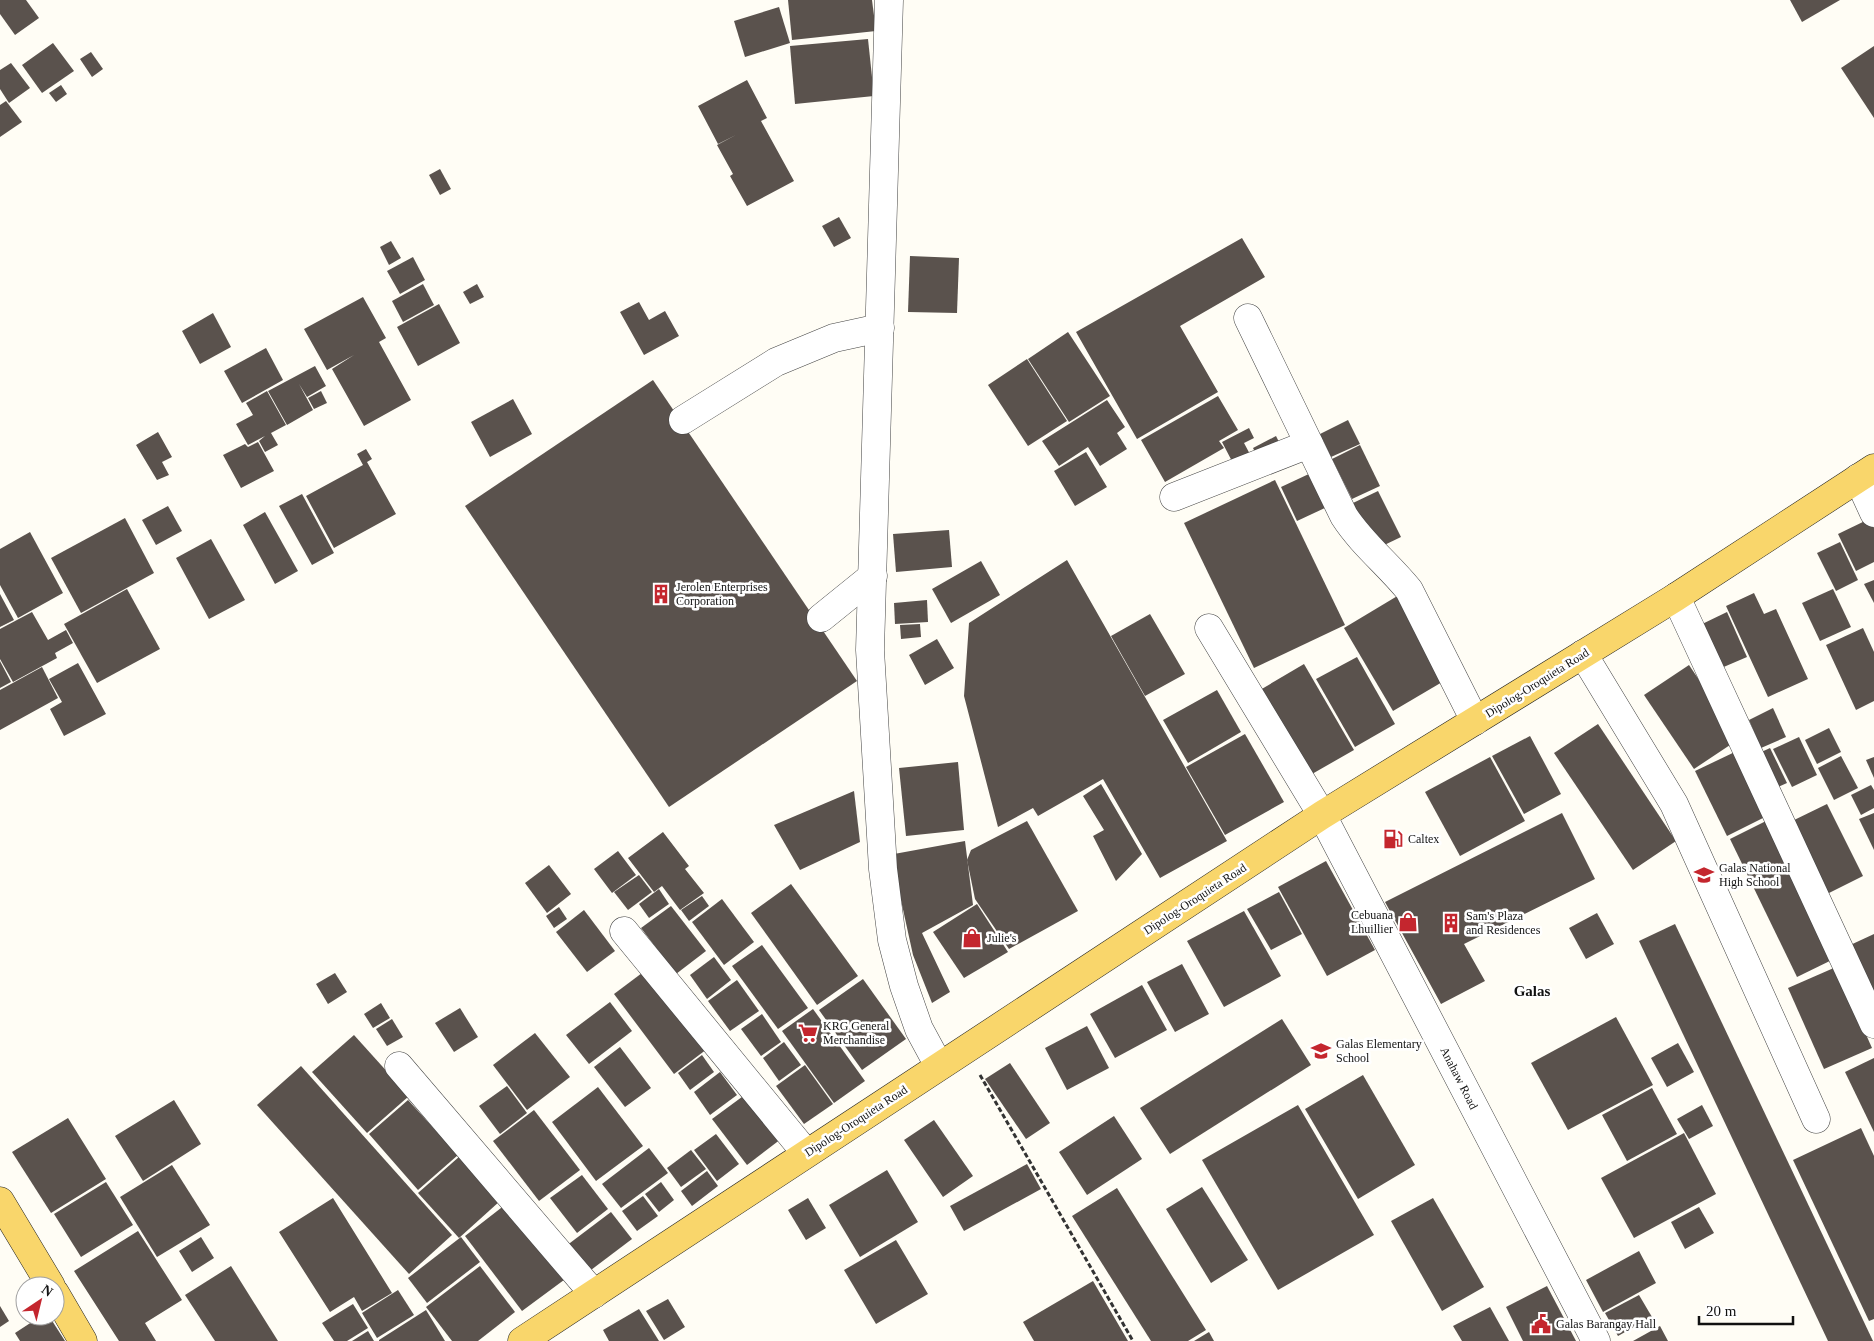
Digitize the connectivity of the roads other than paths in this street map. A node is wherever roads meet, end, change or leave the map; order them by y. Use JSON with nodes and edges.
{"nodes":[{"id":1,"x":889,"y":0,"type":"edge"},
{"id":2,"x":1248,"y":318,"type":"dead end"},
{"id":3,"x":880,"y":328,"type":"junction"},
{"id":4,"x":683,"y":420,"type":"dead end"},
{"id":5,"x":1309,"y":444,"type":"junction"},
{"id":6,"x":1866,"y":473,"type":"edge"},
{"id":7,"x":1174,"y":497,"type":"dead end"},
{"id":8,"x":1874,"y":513,"type":"edge"},
{"id":9,"x":873,"y":576,"type":"junction"},
{"id":10,"x":1676,"y":597,"type":"junction"},
{"id":11,"x":821,"y":618,"type":"dead end"},
{"id":12,"x":1209,"y":628,"type":"dead end"},
{"id":13,"x":1583,"y":654,"type":"junction"},
{"id":14,"x":1475,"y":721,"type":"junction"},
{"id":15,"x":1322,"y":815,"type":"junction"},
{"id":16,"x":624,"y":931,"type":"dead end"},
{"id":17,"x":1874,"y":1024,"type":"edge"},
{"id":18,"x":399,"y":1066,"type":"dead end"},
{"id":19,"x":939,"y":1066,"type":"junction"},
{"id":20,"x":1816,"y":1119,"type":"dead end"},
{"id":21,"x":806,"y":1153,"type":"junction"},
{"id":22,"x":0,"y":1201,"type":"edge"},
{"id":23,"x":45,"y":1276,"type":"edge"},
{"id":24,"x":594,"y":1294,"type":"junction"},
{"id":25,"x":65,"y":1310,"type":"edge"},
{"id":26,"x":83,"y":1341,"type":"edge"},
{"id":27,"x":522,"y":1341,"type":"edge"},
{"id":28,"x":1596,"y":1341,"type":"edge"}],
"edges":[{"from":1,"to":3,"type":"street"},
{"from":2,"to":5,"type":"street"},
{"from":3,"to":4,"type":"street"},
{"from":3,"to":9,"type":"street"},
{"from":5,"to":7,"type":"street"},
{"from":5,"to":14,"type":"street"},
{"from":6,"to":8,"type":"street"},
{"from":6,"to":10,"type":"main road","name":"Dipolog-Oroquieta Road"},
{"from":9,"to":11,"type":"street"},
{"from":9,"to":19,"type":"street"},
{"from":10,"to":13,"type":"main road","name":"Dipolog-Oroquieta Road"},
{"from":10,"to":17,"type":"street"},
{"from":12,"to":15,"type":"street","name":"Anahaw Road"},
{"from":13,"to":14,"type":"main road","name":"Dipolog-Oroquieta Road"},
{"from":13,"to":20,"type":"street"},
{"from":14,"to":15,"type":"main road","name":"Dipolog-Oroquieta Road"},
{"from":15,"to":19,"type":"main road","name":"Dipolog-Oroquieta Road"},
{"from":15,"to":28,"type":"street","name":"Anahaw Road"},
{"from":16,"to":21,"type":"street"},
{"from":18,"to":24,"type":"street"},
{"from":19,"to":21,"type":"main road","name":"Dipolog-Oroquieta Road"},
{"from":21,"to":24,"type":"main road","name":"Dipolog-Oroquieta Road"},
{"from":22,"to":23,"type":"main road"},
{"from":24,"to":27,"type":"main road","name":"Dipolog-Oroquieta Road"},
{"from":25,"to":26,"type":"main road"}]}
